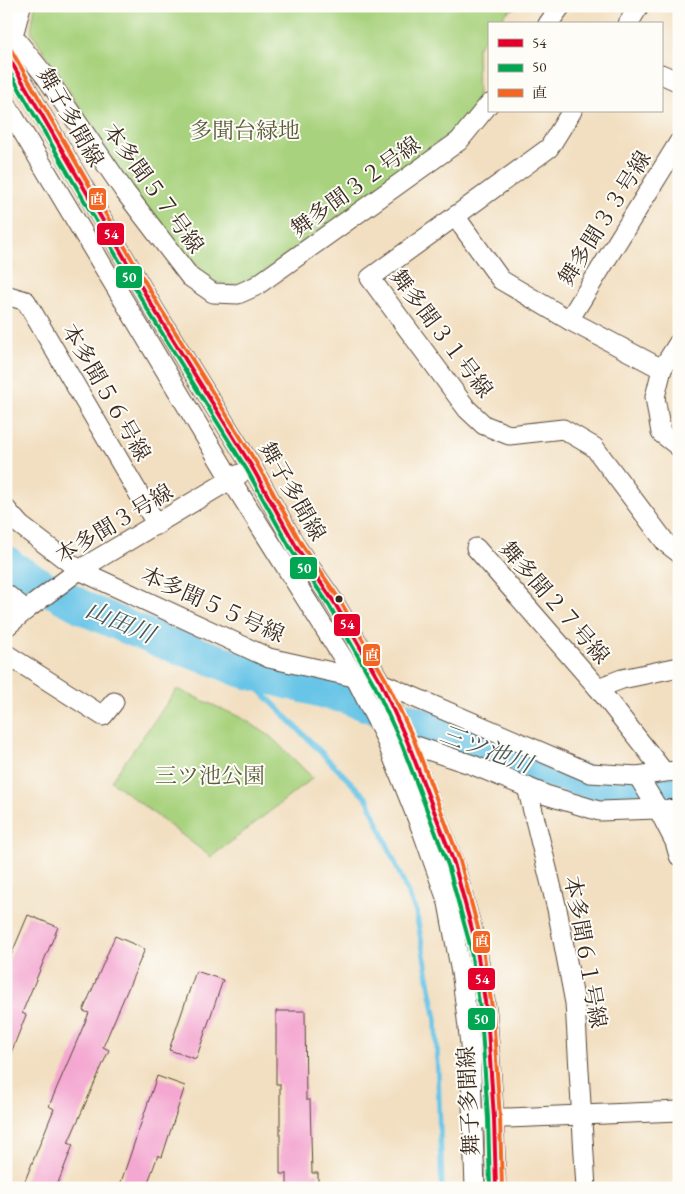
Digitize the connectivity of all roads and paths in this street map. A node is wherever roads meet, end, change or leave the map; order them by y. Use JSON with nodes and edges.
{"nodes":[{"id":1,"x":21,"y":6,"type":"edge"},
{"id":2,"x":561,"y":6,"type":"edge"},
{"id":3,"x":639,"y":6,"type":"edge"},
{"id":4,"x":549,"y":22,"type":"edge"},
{"id":5,"x":629,"y":22,"type":"edge"},
{"id":6,"x":8,"y":46,"type":"edge"},
{"id":7,"x":662,"y":74,"type":"edge"},
{"id":8,"x":679,"y":82,"type":"edge"},
{"id":9,"x":6,"y":104,"type":"edge"},
{"id":10,"x":488,"y":105,"type":"edge"},
{"id":11,"x":571,"y":112,"type":"edge"},
{"id":12,"x":679,"y":142,"type":"edge"},
{"id":13,"x":456,"y":216,"type":"junction"},
{"id":14,"x":238,"y":294,"type":"joint"},
{"id":15,"x":6,"y":295,"type":"edge"},
{"id":16,"x":569,"y":320,"type":"junction"},
{"id":17,"x":679,"y":342,"type":"edge"},
{"id":18,"x":662,"y":369,"type":"junction"},
{"id":19,"x":679,"y":447,"type":"edge"},
{"id":20,"x":252,"y":467,"type":"junction"},
{"id":21,"x":231,"y":480,"type":"junction"},
{"id":22,"x":6,"y":509,"type":"edge"},
{"id":23,"x":157,"y":525,"type":"junction"},
{"id":24,"x":476,"y":548,"type":"dead end"},
{"id":25,"x":679,"y":553,"type":"edge"},
{"id":26,"x":78,"y":570,"type":"junction"},
{"id":27,"x":6,"y":594,"type":"edge"},
{"id":28,"x":26,"y":610,"type":"junction"},
{"id":29,"x":6,"y":627,"type":"edge"},
{"id":30,"x":6,"y":654,"type":"edge"},
{"id":31,"x":679,"y":668,"type":"edge"},
{"id":32,"x":355,"y":677,"type":"junction"},
{"id":33,"x":381,"y":683,"type":"junction"},
{"id":34,"x":598,"y":688,"type":"junction"},
{"id":35,"x":104,"y":715,"type":"dead end"},
{"id":36,"x":384,"y":735,"type":"junction"},
{"id":37,"x":408,"y":743,"type":"junction"},
{"id":38,"x":671,"y":772,"type":"edge"},
{"id":39,"x":638,"y":776,"type":"junction"},
{"id":40,"x":527,"y":788,"type":"junction"},
{"id":41,"x":658,"y":810,"type":"junction"},
{"id":42,"x":679,"y":810,"type":"edge"},
{"id":43,"x":679,"y":856,"type":"edge"},
{"id":44,"x":679,"y":1111,"type":"edge"},
{"id":45,"x":583,"y":1114,"type":"junction"},
{"id":46,"x":494,"y":1118,"type":"junction"},
{"id":47,"x":473,"y":1120,"type":"junction"},
{"id":48,"x":475,"y":1188,"type":"edge"},
{"id":49,"x":496,"y":1188,"type":"edge"},
{"id":50,"x":586,"y":1188,"type":"edge"}],
"edges":[{"from":1,"to":6,"type":"street"},
{"from":2,"to":4,"type":"street"},
{"from":3,"to":5,"type":"street"},
{"from":6,"to":14,"type":"street","name":"本多聞５７号線"},
{"from":6,"to":20,"type":"street","name":"舞子多聞線"},
{"from":7,"to":8,"type":"street"},
{"from":9,"to":21,"type":"street","name":"舞子多聞線"},
{"from":10,"to":14,"type":"street","name":"舞多聞３２号線"},
{"from":11,"to":13,"type":"street","name":"舞多聞３１号線"},
{"from":12,"to":16,"type":"street","name":"舞多聞３３号線"},
{"from":13,"to":16,"type":"street"},
{"from":13,"to":25,"type":"street","name":"舞多聞３１号線"},
{"from":15,"to":23,"type":"street","name":"本多聞５６号線"},
{"from":16,"to":18,"type":"street"},
{"from":17,"to":18,"type":"street"},
{"from":18,"to":19,"type":"street"},
{"from":20,"to":21,"type":"street","name":"本多聞３号線"},
{"from":20,"to":33,"type":"street","name":"舞子多聞線"},
{"from":21,"to":23,"type":"street","name":"本多聞３号線"},
{"from":21,"to":32,"type":"street","name":"舞子多聞線"},
{"from":22,"to":26,"type":"street","name":"本多聞５５号線"},
{"from":23,"to":26,"type":"street","name":"本多聞３号線"},
{"from":24,"to":34,"type":"street","name":"舞多聞２７号線"},
{"from":26,"to":28,"type":"street","name":"本多聞３号線"},
{"from":26,"to":32,"type":"street","name":"本多聞５５号線"},
{"from":27,"to":28,"type":"street"},
{"from":28,"to":29,"type":"street","name":"本多聞３号線"},
{"from":30,"to":35,"type":"street"},
{"from":31,"to":34,"type":"street","name":"舞多聞２７号線"},
{"from":32,"to":33,"type":"street","name":"本多聞５５号線"},
{"from":32,"to":36,"type":"street","name":"舞子多聞線"},
{"from":33,"to":37,"type":"street","name":"舞子多聞線"},
{"from":33,"to":39,"type":"street","name":"本多聞５５号線"},
{"from":34,"to":38,"type":"street","name":"舞多聞２７号線"},
{"from":36,"to":37,"type":"street"},
{"from":36,"to":47,"type":"street","name":"舞子多聞線"},
{"from":37,"to":40,"type":"street"},
{"from":37,"to":46,"type":"street","name":"舞子多聞線"},
{"from":38,"to":39,"type":"street","name":"本多聞５５号線"},
{"from":39,"to":41,"type":"street"},
{"from":40,"to":41,"type":"street"},
{"from":40,"to":45,"type":"street","name":"本多聞６１号線"},
{"from":41,"to":42,"type":"street"},
{"from":41,"to":43,"type":"street"},
{"from":44,"to":45,"type":"street"},
{"from":45,"to":46,"type":"street"},
{"from":45,"to":50,"type":"street","name":"本多聞６１号線"},
{"from":46,"to":47,"type":"street"},
{"from":46,"to":49,"type":"street","name":"舞子多聞線"},
{"from":47,"to":48,"type":"street","name":"舞子多聞線"}]}
